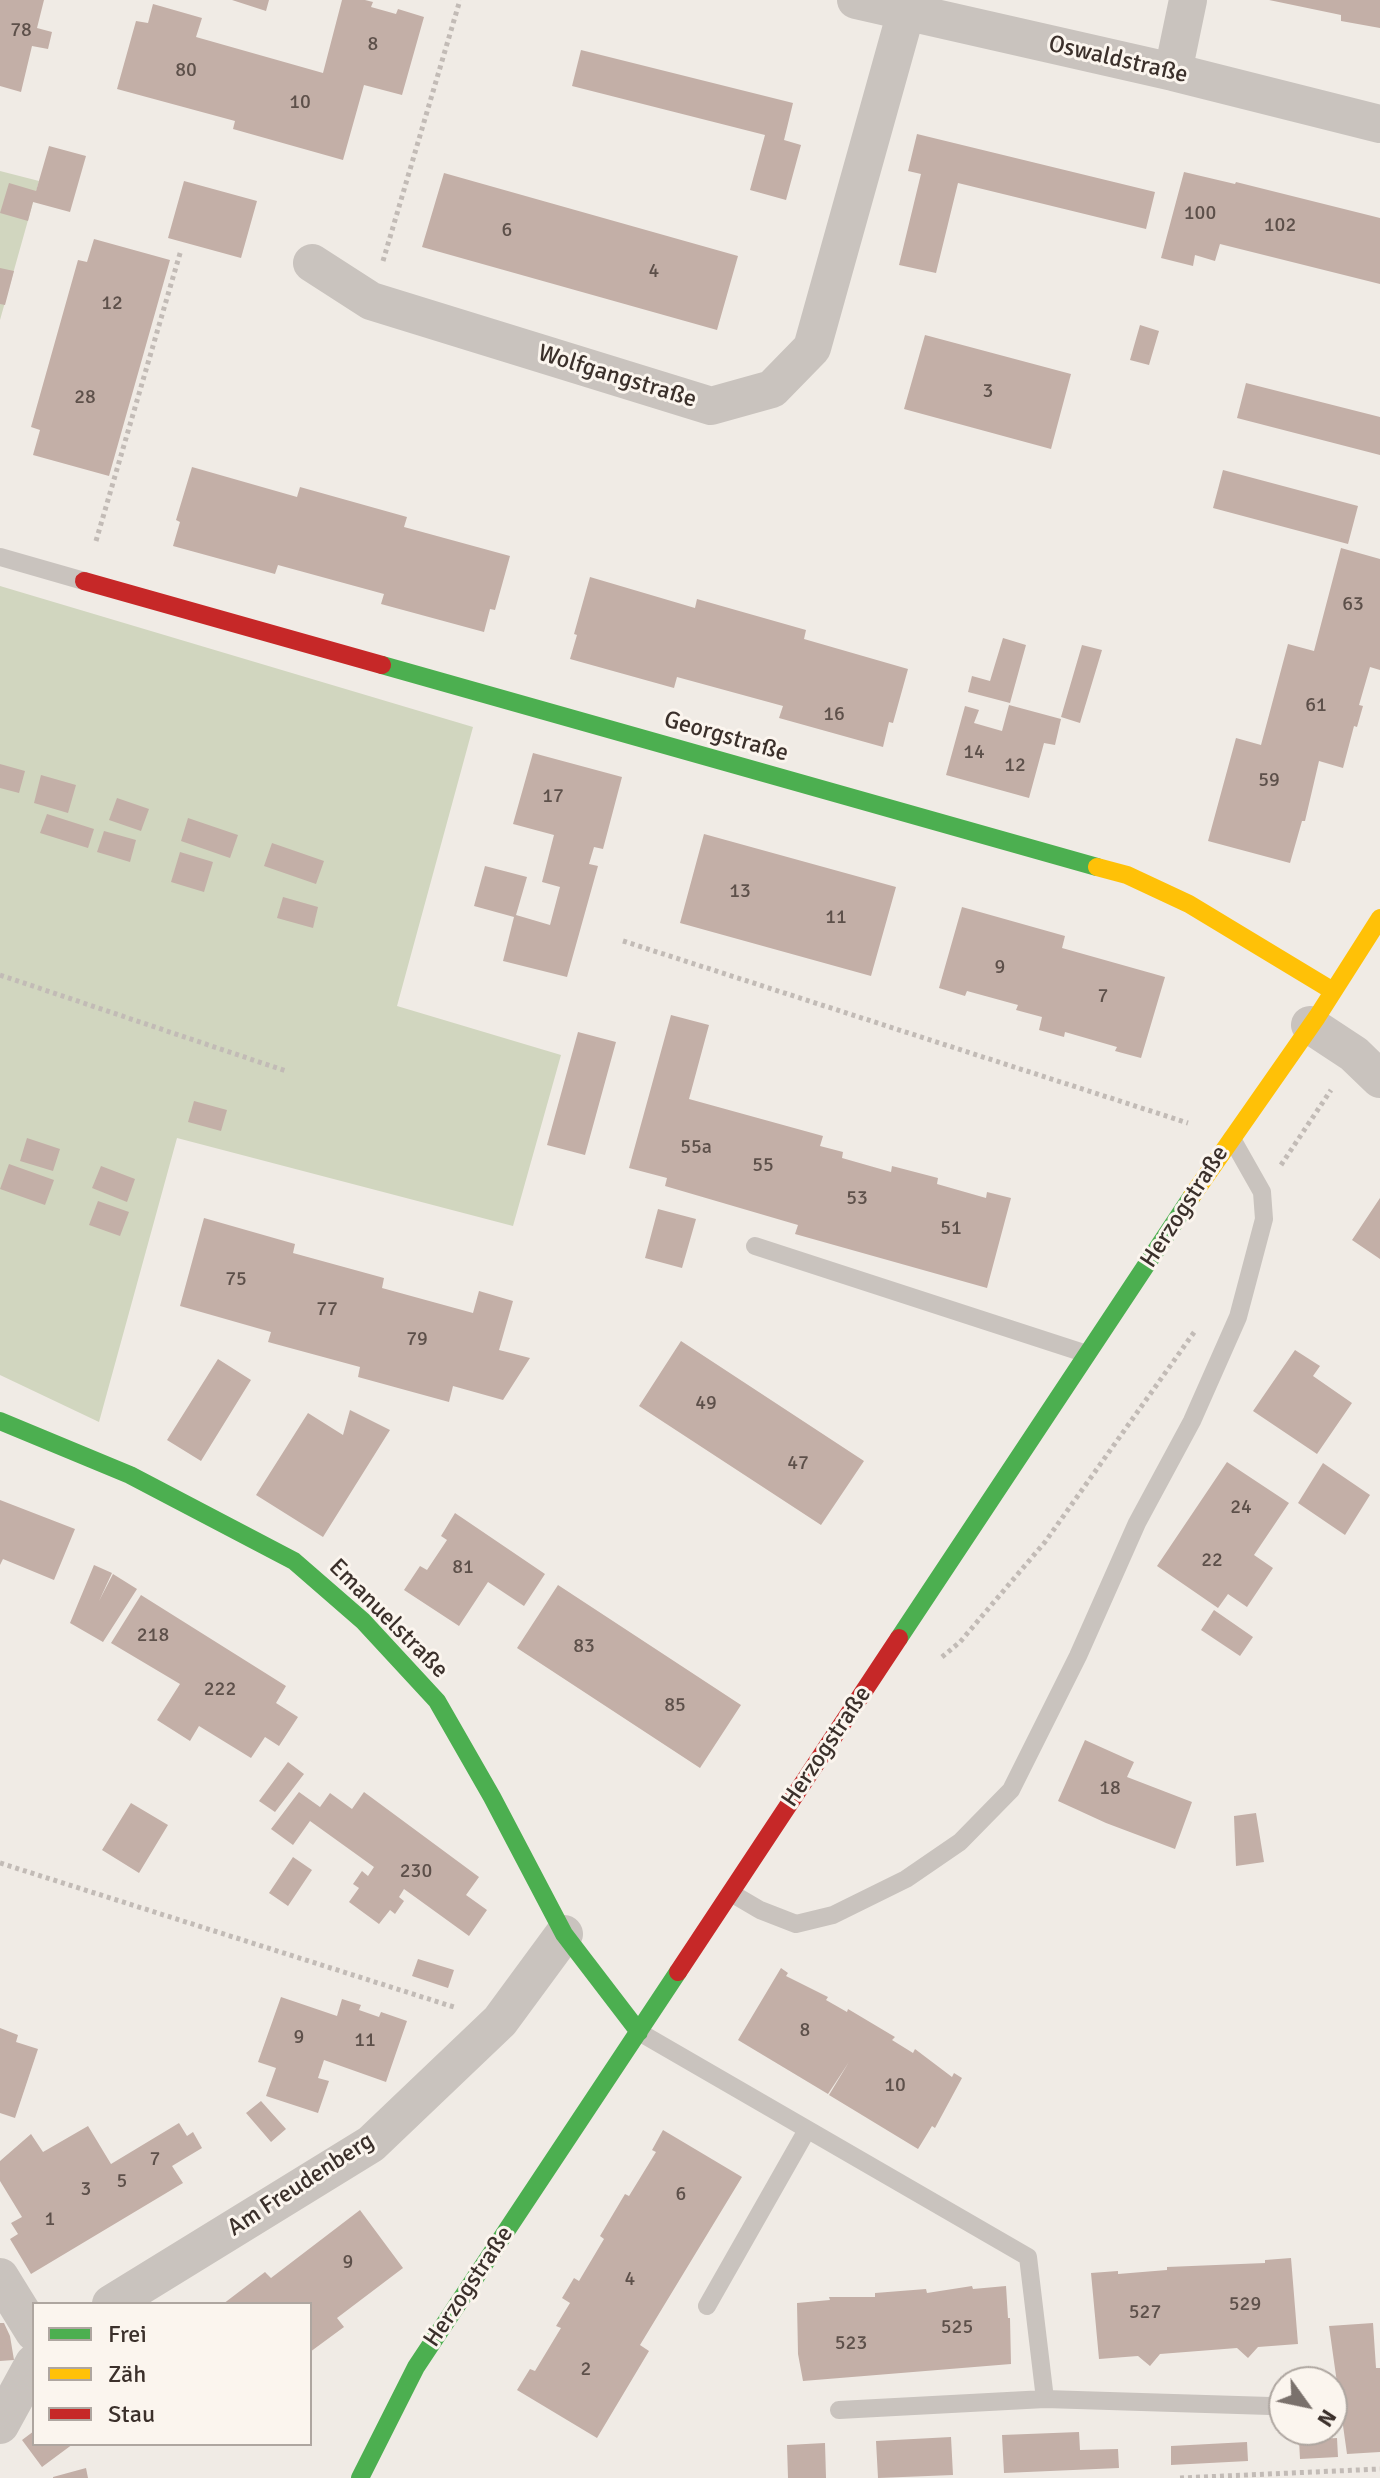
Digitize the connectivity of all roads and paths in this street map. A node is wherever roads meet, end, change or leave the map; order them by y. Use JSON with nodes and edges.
{"nodes":[{"id":1,"x":460,"y":0,"type":"edge"},
{"id":2,"x":856,"y":0,"type":"edge"},
{"id":3,"x":1188,"y":0,"type":"edge"},
{"id":4,"x":906,"y":12,"type":"junction"},
{"id":5,"x":1173,"y":72,"type":"junction"},
{"id":6,"x":1380,"y":124,"type":"edge"},
{"id":7,"x":181,"y":250,"type":"dead end"},
{"id":8,"x":312,"y":263,"type":"dead end"},
{"id":9,"x":371,"y":301,"type":"junction"},
{"id":10,"x":0,"y":557,"type":"edge"},
{"id":11,"x":84,"y":581,"type":"junction"},
{"id":12,"x":1380,"y":918,"type":"edge"},
{"id":13,"x":623,"y":941,"type":"dead end"},
{"id":14,"x":0,"y":975,"type":"edge"},
{"id":15,"x":1333,"y":991,"type":"junction"},
{"id":16,"x":1310,"y":1025,"type":"junction"},
{"id":17,"x":1367,"y":1067,"type":"edge"},
{"id":18,"x":286,"y":1071,"type":"dead end"},
{"id":19,"x":1231,"y":1137,"type":"junction"},
{"id":20,"x":1262,"y":1192,"type":"junction"},
{"id":21,"x":755,"y":1246,"type":"dead end"},
{"id":22,"x":1201,"y":1322,"type":"dead end"},
{"id":23,"x":1087,"y":1354,"type":"junction"},
{"id":24,"x":0,"y":1421,"type":"edge"},
{"id":25,"x":938,"y":1661,"type":"dead end"},
{"id":26,"x":0,"y":1863,"type":"edge"},
{"id":27,"x":731,"y":1893,"type":"junction"},
{"id":28,"x":564,"y":1934,"type":"junction"},
{"id":29,"x":500,"y":2021,"type":"junction"},
{"id":30,"x":639,"y":2032,"type":"junction"},
{"id":31,"x":807,"y":2130,"type":"junction"},
{"id":32,"x":0,"y":2277,"type":"edge"},
{"id":33,"x":114,"y":2302,"type":"edge"},
{"id":34,"x":707,"y":2306,"type":"dead end"},
{"id":35,"x":32,"y":2329,"type":"edge"},
{"id":36,"x":32,"y":2367,"type":"edge"},
{"id":37,"x":1045,"y":2399,"type":"junction"},
{"id":38,"x":1268,"y":2406,"type":"edge"},
{"id":39,"x":839,"y":2410,"type":"dead end"},
{"id":40,"x":0,"y":2425,"type":"edge"},
{"id":41,"x":1380,"y":2469,"type":"edge"},
{"id":42,"x":360,"y":2478,"type":"edge"},
{"id":43,"x":1180,"y":2478,"type":"edge"}],
"edges":[{"from":1,"to":9,"type":"path"},
{"from":2,"to":4,"type":"street","name":"Oswaldstraße"},
{"from":3,"to":5,"type":"street"},
{"from":4,"to":5,"type":"street","name":"Oswaldstraße"},
{"from":4,"to":9,"type":"street","name":"Wolfgangstraße"},
{"from":5,"to":6,"type":"street","name":"Oswaldstraße"},
{"from":7,"to":11,"type":"path"},
{"from":8,"to":9,"type":"street","name":"Wolfgangstraße"},
{"from":10,"to":11,"type":"lane"},
{"from":11,"to":15,"type":"street","name":"Georgstraße"},
{"from":12,"to":15,"type":"street","name":"Herzogstraße"},
{"from":13,"to":19,"type":"path"},
{"from":14,"to":18,"type":"path"},
{"from":15,"to":16,"type":"street","name":"Herzogstraße"},
{"from":16,"to":17,"type":"street"},
{"from":16,"to":19,"type":"street","name":"Herzogstraße"},
{"from":17,"to":20,"type":"path"},
{"from":19,"to":20,"type":"lane"},
{"from":19,"to":23,"type":"street","name":"Herzogstraße"},
{"from":20,"to":27,"type":"lane"},
{"from":21,"to":23,"type":"lane"},
{"from":22,"to":25,"type":"path"},
{"from":23,"to":27,"type":"street","name":"Herzogstraße"},
{"from":24,"to":28,"type":"street","name":"Emanuelstraße"},
{"from":26,"to":29,"type":"path"},
{"from":27,"to":30,"type":"street","name":"Herzogstraße"},
{"from":28,"to":29,"type":"street","name":"Am Freudenberg"},
{"from":28,"to":30,"type":"street","name":"Emanuelstraße"},
{"from":29,"to":33,"type":"street","name":"Am Freudenberg"},
{"from":30,"to":31,"type":"lane"},
{"from":30,"to":42,"type":"street","name":"Herzogstraße"},
{"from":31,"to":34,"type":"lane"},
{"from":31,"to":37,"type":"lane"},
{"from":32,"to":35,"type":"street"},
{"from":36,"to":40,"type":"street"},
{"from":37,"to":38,"type":"lane"},
{"from":37,"to":39,"type":"lane"},
{"from":41,"to":43,"type":"path"}]}
